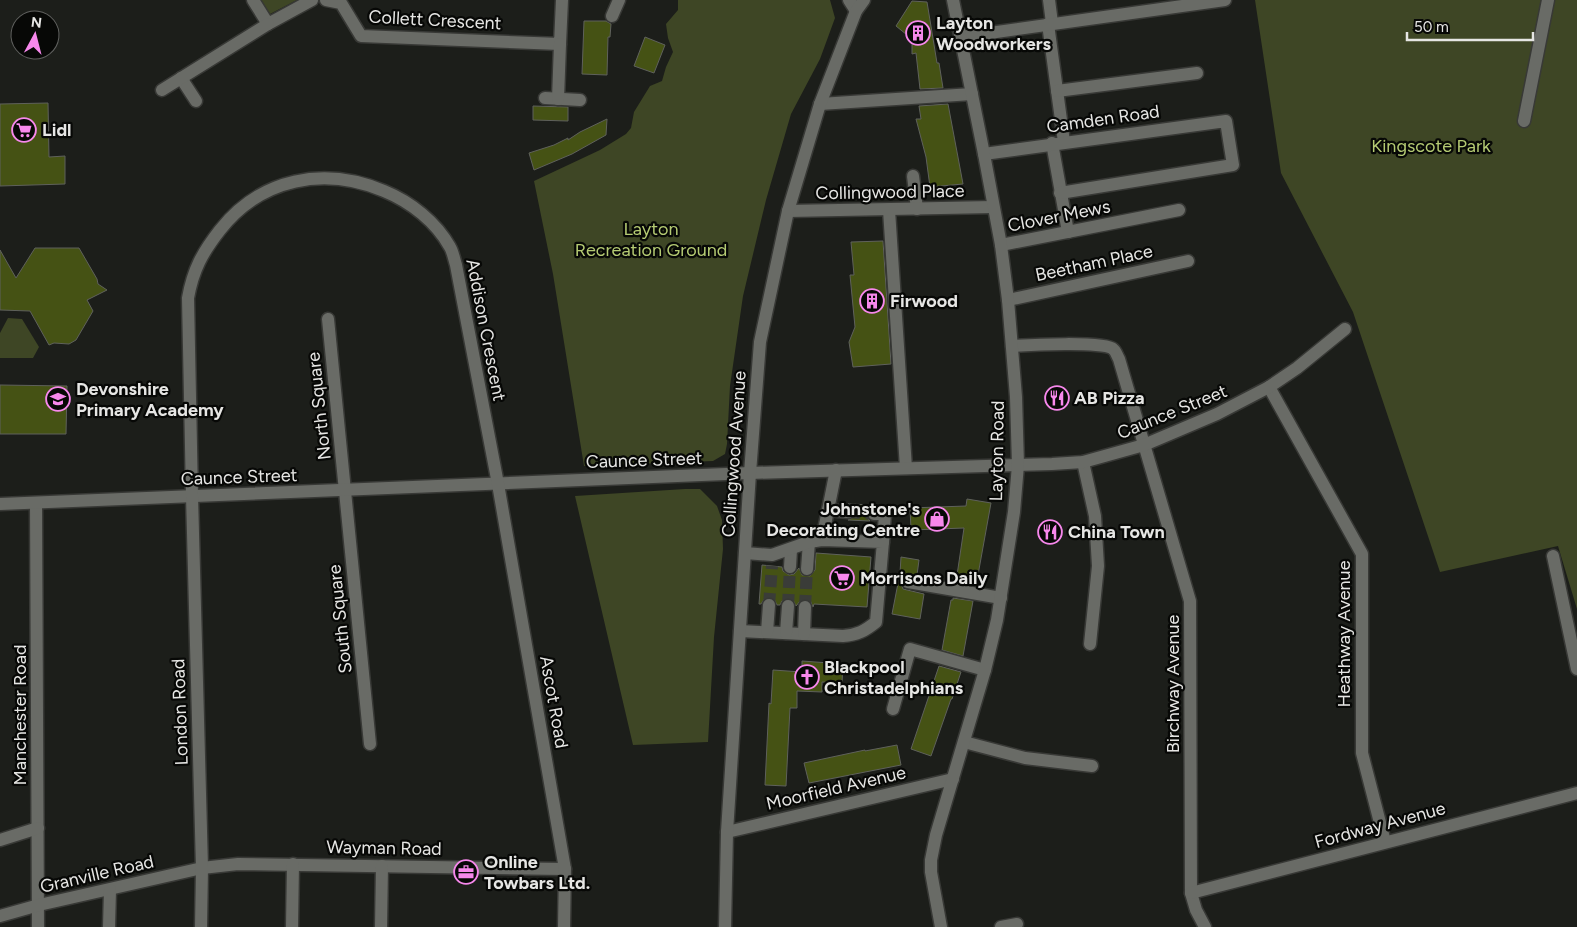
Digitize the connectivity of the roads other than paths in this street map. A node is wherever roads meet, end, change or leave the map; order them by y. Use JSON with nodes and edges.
{"nodes":[{"id":1,"x":253,"y":0,"type":"edge"},
{"id":2,"x":312,"y":0,"type":"edge"},
{"id":3,"x":326,"y":0,"type":"edge"},
{"id":4,"x":562,"y":0,"type":"edge"},
{"id":5,"x":849,"y":0,"type":"edge"},
{"id":6,"x":864,"y":0,"type":"edge"},
{"id":7,"x":953,"y":0,"type":"edge"},
{"id":8,"x":1049,"y":0,"type":"edge"},
{"id":9,"x":1224,"y":0,"type":"edge"},
{"id":10,"x":1548,"y":0,"type":"edge"},
{"id":11,"x":856,"y":11,"type":"junction"},
{"id":12,"x":268,"y":24,"type":"junction"},
{"id":13,"x":1050,"y":24,"type":"junction"},
{"id":14,"x":961,"y":37,"type":"junction"},
{"id":15,"x":560,"y":44,"type":"junction"},
{"id":16,"x":1197,"y":73,"type":"dead end"},
{"id":17,"x":181,"y":78,"type":"junction"},
{"id":18,"x":162,"y":90,"type":"dead end"},
{"id":19,"x":1057,"y":91,"type":"junction"},
{"id":20,"x":972,"y":94,"type":"junction"},
{"id":21,"x":580,"y":100,"type":"dead end"},
{"id":22,"x":196,"y":101,"type":"dead end"},
{"id":23,"x":820,"y":104,"type":"junction"},
{"id":24,"x":1524,"y":121,"type":"dead end"},
{"id":25,"x":1058,"y":143,"type":"junction"},
{"id":26,"x":984,"y":154,"type":"junction"},
{"id":27,"x":913,"y":176,"type":"dead end"},
{"id":28,"x":1060,"y":193,"type":"junction"},
{"id":29,"x":993,"y":207,"type":"junction"},
{"id":30,"x":917,"y":209,"type":"junction"},
{"id":31,"x":889,"y":210,"type":"junction"},
{"id":32,"x":1179,"y":210,"type":"dead end"},
{"id":33,"x":788,"y":211,"type":"junction"},
{"id":34,"x":1068,"y":232,"type":"junction"},
{"id":35,"x":1001,"y":246,"type":"junction"},
{"id":36,"x":1188,"y":261,"type":"dead end"},
{"id":37,"x":1008,"y":300,"type":"junction"},
{"id":38,"x":328,"y":318,"type":"dead end"},
{"id":39,"x":1345,"y":329,"type":"dead end"},
{"id":40,"x":1012,"y":346,"type":"junction"},
{"id":41,"x":1270,"y":387,"type":"junction"},
{"id":42,"x":1144,"y":445,"type":"junction"},
{"id":43,"x":1083,"y":462,"type":"junction"},
{"id":44,"x":1018,"y":465,"type":"junction"},
{"id":45,"x":906,"y":468,"type":"junction"},
{"id":46,"x":836,"y":470,"type":"junction"},
{"id":47,"x":750,"y":473,"type":"junction"},
{"id":48,"x":498,"y":484,"type":"junction"},
{"id":49,"x":345,"y":490,"type":"junction"},
{"id":50,"x":192,"y":496,"type":"junction"},
{"id":51,"x":36,"y":503,"type":"junction"},
{"id":52,"x":0,"y":504,"type":"edge"},
{"id":53,"x":828,"y":510,"type":"junction"},
{"id":54,"x":848,"y":512,"type":"tunnel mouth"},
{"id":55,"x":874,"y":514,"type":"dead end"},
{"id":56,"x":815,"y":541,"type":"junction"},
{"id":57,"x":883,"y":542,"type":"junction"},
{"id":58,"x":791,"y":550,"type":"junction"},
{"id":59,"x":745,"y":553,"type":"junction"},
{"id":60,"x":1553,"y":556,"type":"dead end"},
{"id":61,"x":790,"y":567,"type":"tunnel mouth"},
{"id":62,"x":807,"y":568,"type":"tunnel mouth"},
{"id":63,"x":908,"y":582,"type":"dead end"},
{"id":64,"x":1001,"y":598,"type":"junction"},
{"id":65,"x":769,"y":605,"type":"tunnel mouth"},
{"id":66,"x":788,"y":606,"type":"tunnel mouth"},
{"id":67,"x":805,"y":607,"type":"tunnel mouth"},
{"id":68,"x":1573,"y":629,"type":"edge"},
{"id":69,"x":740,"y":631,"type":"junction"},
{"id":70,"x":767,"y":632,"type":"junction"},
{"id":71,"x":786,"y":633,"type":"junction"},
{"id":72,"x":804,"y":634,"type":"junction"},
{"id":73,"x":1090,"y":644,"type":"dead end"},
{"id":74,"x":1577,"y":669,"type":"edge"},
{"id":75,"x":985,"y":670,"type":"junction"},
{"id":76,"x":893,"y":709,"type":"dead end"},
{"id":77,"x":964,"y":742,"type":"junction"},
{"id":78,"x":370,"y":744,"type":"dead end"},
{"id":79,"x":1092,"y":766,"type":"dead end"},
{"id":80,"x":953,"y":779,"type":"junction"},
{"id":81,"x":1577,"y":793,"type":"edge"},
{"id":82,"x":38,"y":828,"type":"junction"},
{"id":83,"x":727,"y":832,"type":"junction"},
{"id":84,"x":0,"y":840,"type":"edge"},
{"id":85,"x":1385,"y":842,"type":"junction"},
{"id":86,"x":293,"y":864,"type":"junction"},
{"id":87,"x":382,"y":866,"type":"junction"},
{"id":88,"x":202,"y":868,"type":"junction"},
{"id":89,"x":565,"y":869,"type":"junction"},
{"id":90,"x":110,"y":890,"type":"junction"},
{"id":91,"x":1191,"y":893,"type":"junction"},
{"id":92,"x":39,"y":905,"type":"junction"},
{"id":93,"x":0,"y":916,"type":"edge"},
{"id":94,"x":1017,"y":924,"type":"dead end"},
{"id":95,"x":38,"y":927,"type":"edge"},
{"id":96,"x":109,"y":927,"type":"edge"},
{"id":97,"x":201,"y":927,"type":"edge"},
{"id":98,"x":292,"y":927,"type":"edge"},
{"id":99,"x":381,"y":927,"type":"edge"},
{"id":100,"x":564,"y":927,"type":"edge"},
{"id":101,"x":725,"y":927,"type":"edge"},
{"id":102,"x":941,"y":927,"type":"edge"},
{"id":103,"x":1001,"y":927,"type":"edge"},
{"id":104,"x":1205,"y":927,"type":"edge"}],
"edges":[{"from":1,"to":12,"type":"street"},
{"from":2,"to":12,"type":"street"},
{"from":3,"to":15,"type":"street","name":"Collett Crescent"},
{"from":4,"to":15,"type":"street"},
{"from":5,"to":11,"type":"street"},
{"from":6,"to":11,"type":"street","name":"Collingwood Avenue"},
{"from":7,"to":14,"type":"street","name":"Layton Road"},
{"from":8,"to":13,"type":"street"},
{"from":9,"to":13,"type":"street"},
{"from":10,"to":24,"type":"street"},
{"from":11,"to":23,"type":"street","name":"Collingwood Avenue"},
{"from":12,"to":17,"type":"street"},
{"from":13,"to":14,"type":"street"},
{"from":13,"to":19,"type":"street"},
{"from":14,"to":20,"type":"street","name":"Layton Road"},
{"from":15,"to":21,"type":"street"},
{"from":16,"to":19,"type":"street"},
{"from":17,"to":18,"type":"street"},
{"from":17,"to":22,"type":"street"},
{"from":19,"to":25,"type":"street"},
{"from":20,"to":23,"type":"street"},
{"from":20,"to":26,"type":"street","name":"Layton Road"},
{"from":23,"to":33,"type":"street","name":"Collingwood Avenue"},
{"from":25,"to":26,"type":"street","name":"Camden Road"},
{"from":25,"to":28,"type":"street"},
{"from":25,"to":28,"type":"street","name":"Camden Road"},
{"from":26,"to":29,"type":"street","name":"Layton Road"},
{"from":27,"to":30,"type":"street"},
{"from":28,"to":34,"type":"street"},
{"from":29,"to":30,"type":"street","name":"Collingwood Place"},
{"from":29,"to":35,"type":"street","name":"Layton Road"},
{"from":30,"to":31,"type":"street","name":"Collingwood Place"},
{"from":31,"to":33,"type":"street","name":"Collingwood Place"},
{"from":31,"to":45,"type":"street"},
{"from":32,"to":34,"type":"street","name":"Clover Mews"},
{"from":33,"to":47,"type":"street","name":"Collingwood Avenue"},
{"from":34,"to":35,"type":"street","name":"Clover Mews"},
{"from":35,"to":37,"type":"street","name":"Layton Road"},
{"from":36,"to":37,"type":"street","name":"Beetham Place"},
{"from":37,"to":40,"type":"street","name":"Layton Road"},
{"from":38,"to":49,"type":"street","name":"North Square"},
{"from":39,"to":41,"type":"street","name":"Caunce Street"},
{"from":40,"to":42,"type":"street","name":"Birchway Avenue"},
{"from":40,"to":44,"type":"street","name":"Layton Road"},
{"from":41,"to":42,"type":"street","name":"Caunce Street"},
{"from":41,"to":85,"type":"street","name":"Heathway Avenue"},
{"from":42,"to":43,"type":"street","name":"Caunce Street"},
{"from":42,"to":91,"type":"street","name":"Birchway Avenue"},
{"from":43,"to":44,"type":"street","name":"Caunce Street"},
{"from":43,"to":73,"type":"street"},
{"from":44,"to":45,"type":"street","name":"Caunce Street"},
{"from":44,"to":64,"type":"street","name":"Layton Road"},
{"from":45,"to":46,"type":"street","name":"Caunce Street"},
{"from":46,"to":47,"type":"street","name":"Caunce Street"},
{"from":46,"to":53,"type":"street"},
{"from":47,"to":48,"type":"street","name":"Caunce Street"},
{"from":47,"to":59,"type":"street","name":"Collingwood Avenue"},
{"from":48,"to":49,"type":"street","name":"Caunce Street"},
{"from":48,"to":50,"type":"street","name":"Addison Crescent"},
{"from":48,"to":89,"type":"street","name":"Ascot Road"},
{"from":49,"to":50,"type":"street","name":"Caunce Street"},
{"from":49,"to":78,"type":"street","name":"South Square"},
{"from":50,"to":51,"type":"street","name":"Caunce Street"},
{"from":50,"to":88,"type":"street","name":"London Road"},
{"from":51,"to":52,"type":"street","name":"Caunce Street"},
{"from":51,"to":82,"type":"street","name":"Manchester Road"},
{"from":53,"to":54,"type":"street"},
{"from":53,"to":56,"type":"street"},
{"from":55,"to":57,"type":"street"},
{"from":56,"to":57,"type":"street"},
{"from":56,"to":58,"type":"street"},
{"from":56,"to":62,"type":"street"},
{"from":57,"to":72,"type":"street"},
{"from":58,"to":59,"type":"street"},
{"from":58,"to":61,"type":"street"},
{"from":59,"to":69,"type":"street","name":"Collingwood Avenue"},
{"from":60,"to":68,"type":"street"},
{"from":63,"to":64,"type":"street"},
{"from":64,"to":75,"type":"street","name":"Layton Road"},
{"from":65,"to":70,"type":"street"},
{"from":66,"to":71,"type":"street"},
{"from":67,"to":72,"type":"street"},
{"from":68,"to":74,"type":"street"},
{"from":69,"to":70,"type":"street"},
{"from":69,"to":83,"type":"street","name":"Collingwood Avenue"},
{"from":70,"to":71,"type":"street"},
{"from":71,"to":72,"type":"street"},
{"from":75,"to":76,"type":"street"},
{"from":75,"to":77,"type":"street","name":"Layton Road"},
{"from":77,"to":79,"type":"street"},
{"from":77,"to":80,"type":"street","name":"Layton Road"},
{"from":80,"to":83,"type":"street","name":"Moorfield Avenue"},
{"from":80,"to":102,"type":"street","name":"Layton Road"},
{"from":81,"to":85,"type":"street","name":"Fordway Avenue"},
{"from":82,"to":84,"type":"street"},
{"from":82,"to":92,"type":"street","name":"Manchester Road"},
{"from":83,"to":101,"type":"street","name":"Collingwood Avenue"},
{"from":85,"to":91,"type":"street","name":"Fordway Avenue"},
{"from":86,"to":87,"type":"street","name":"Wayman Road"},
{"from":86,"to":88,"type":"street","name":"Wayman Road"},
{"from":86,"to":98,"type":"street"},
{"from":87,"to":89,"type":"street","name":"Wayman Road"},
{"from":87,"to":99,"type":"street"},
{"from":88,"to":90,"type":"street","name":"Granville Road"},
{"from":88,"to":97,"type":"street","name":"London Road"},
{"from":89,"to":100,"type":"street","name":"Ascot Road"},
{"from":90,"to":92,"type":"street","name":"Granville Road"},
{"from":90,"to":96,"type":"street"},
{"from":91,"to":104,"type":"street","name":"Birchway Avenue"},
{"from":92,"to":93,"type":"street","name":"Granville Road"},
{"from":92,"to":95,"type":"street","name":"Manchester Road"},
{"from":94,"to":103,"type":"street"}]}
